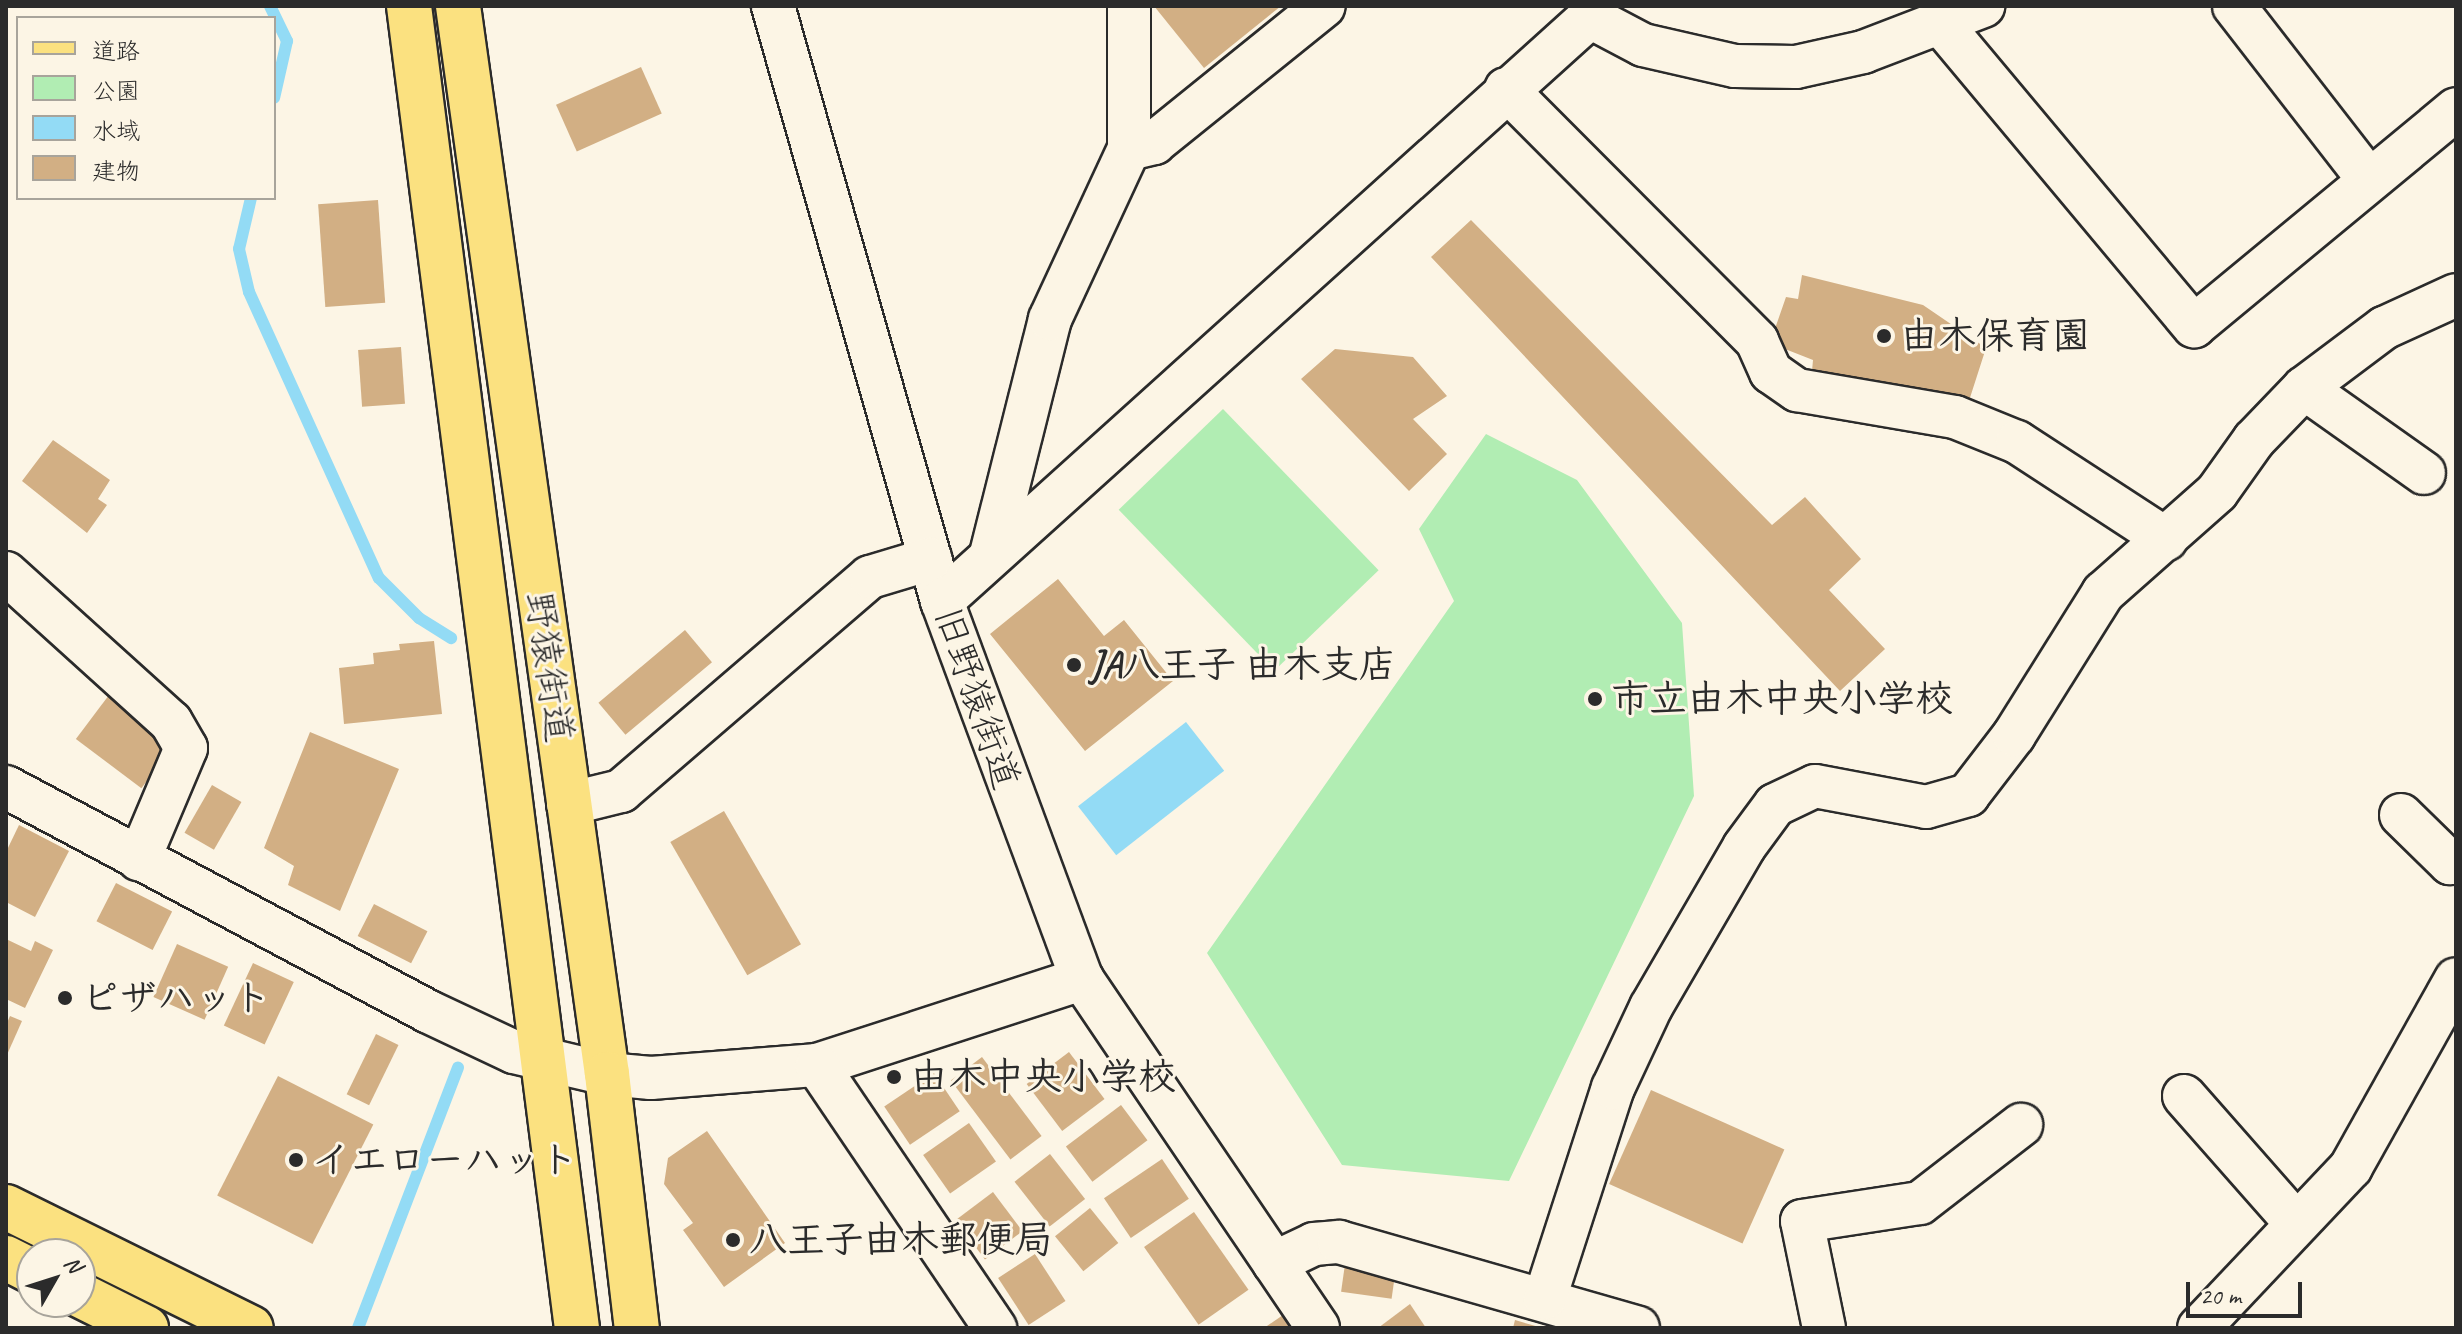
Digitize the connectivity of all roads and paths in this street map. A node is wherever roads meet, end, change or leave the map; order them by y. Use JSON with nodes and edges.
{"nodes":[{"id":1,"x":409,"y":6,"type":"edge"},
{"id":2,"x":458,"y":6,"type":"edge"},
{"id":3,"x":773,"y":6,"type":"edge"},
{"id":4,"x":1129,"y":6,"type":"edge"},
{"id":5,"x":1324,"y":6,"type":"edge"},
{"id":6,"x":1983,"y":6,"type":"edge"},
{"id":7,"x":2234,"y":6,"type":"edge"},
{"id":8,"x":1585,"y":11,"type":"edge"},
{"id":9,"x":1942,"y":25,"type":"junction"},
{"id":10,"x":1506,"y":89,"type":"junction"},
{"id":11,"x":2456,"y":109,"type":"edge"},
{"id":12,"x":1129,"y":149,"type":"junction"},
{"id":13,"x":2368,"y":179,"type":"junction"},
{"id":14,"x":2456,"y":295,"type":"edge"},
{"id":15,"x":2304,"y":388,"type":"junction"},
{"id":16,"x":2424,"y":473,"type":"dead end"},
{"id":17,"x":2166,"y":539,"type":"junction"},
{"id":18,"x":991,"y":554,"type":"junction"},
{"id":19,"x":930,"y":559,"type":"junction"},
{"id":20,"x":6,"y":573,"type":"edge"},
{"id":21,"x":942,"y":601,"type":"junction"},
{"id":22,"x":6,"y":787,"type":"edge"},
{"id":23,"x":568,"y":804,"type":"junction"},
{"id":24,"x":2401,"y":815,"type":"dead end"},
{"id":25,"x":139,"y":859,"type":"junction"},
{"id":26,"x":2456,"y":863,"type":"edge"},
{"id":27,"x":1082,"y":979,"type":"junction"},
{"id":28,"x":2456,"y":979,"type":"edge"},
{"id":29,"x":545,"y":1061,"type":"junction"},
{"id":30,"x":817,"y":1065,"type":"junction"},
{"id":31,"x":607,"y":1074,"type":"junction"},
{"id":32,"x":2184,"y":1096,"type":"dead end"},
{"id":33,"x":2021,"y":1125,"type":"dead end"},
{"id":34,"x":6,"y":1207,"type":"edge"},
{"id":35,"x":2296,"y":1223,"type":"junction"},
{"id":36,"x":1274,"y":1263,"type":"junction"},
{"id":37,"x":1545,"y":1298,"type":"junction"},
{"id":38,"x":96,"y":1303,"type":"edge"},
{"id":39,"x":146,"y":1328,"type":"edge"},
{"id":40,"x":251,"y":1328,"type":"edge"},
{"id":41,"x":577,"y":1328,"type":"edge"},
{"id":42,"x":637,"y":1328,"type":"edge"},
{"id":43,"x":995,"y":1328,"type":"edge"},
{"id":44,"x":1318,"y":1328,"type":"edge"},
{"id":45,"x":1638,"y":1328,"type":"edge"},
{"id":46,"x":1824,"y":1328,"type":"edge"},
{"id":47,"x":2199,"y":1328,"type":"edge"}],
"edges":[{"from":1,"to":29,"type":"main road","name":"野猿街道"},
{"from":2,"to":23,"type":"main road","name":"野猿街道"},
{"from":3,"to":19,"type":"street","name":"旧野猿街道"},
{"from":4,"to":12,"type":"street"},
{"from":5,"to":12,"type":"street"},
{"from":6,"to":9,"type":"street"},
{"from":7,"to":13,"type":"street"},
{"from":8,"to":9,"type":"street"},
{"from":8,"to":10,"type":"street"},
{"from":9,"to":13,"type":"street"},
{"from":10,"to":17,"type":"street"},
{"from":10,"to":18,"type":"street"},
{"from":11,"to":13,"type":"street"},
{"from":12,"to":18,"type":"street"},
{"from":14,"to":15,"type":"street"},
{"from":15,"to":16,"type":"street"},
{"from":15,"to":17,"type":"street"},
{"from":17,"to":37,"type":"street"},
{"from":18,"to":21,"type":"street"},
{"from":19,"to":21,"type":"street","name":"旧野猿街道"},
{"from":19,"to":23,"type":"street"},
{"from":20,"to":25,"type":"street"},
{"from":21,"to":27,"type":"street","name":"旧野猿街道"},
{"from":22,"to":25,"type":"street"},
{"from":23,"to":31,"type":"main road","name":"野猿街道"},
{"from":24,"to":26,"type":"street"},
{"from":25,"to":29,"type":"street"},
{"from":27,"to":30,"type":"street"},
{"from":27,"to":36,"type":"street","name":"旧野猿街道"},
{"from":28,"to":35,"type":"street"},
{"from":29,"to":31,"type":"street"},
{"from":29,"to":41,"type":"main road","name":"野猿街道"},
{"from":30,"to":31,"type":"street"},
{"from":30,"to":43,"type":"street"},
{"from":31,"to":42,"type":"main road","name":"野猿街道"},
{"from":32,"to":35,"type":"street"},
{"from":33,"to":46,"type":"street"},
{"from":34,"to":40,"type":"main road"},
{"from":35,"to":47,"type":"street"},
{"from":36,"to":37,"type":"street"},
{"from":36,"to":44,"type":"street","name":"旧野猿街道"},
{"from":37,"to":45,"type":"street"},
{"from":38,"to":39,"type":"main road"}]}
